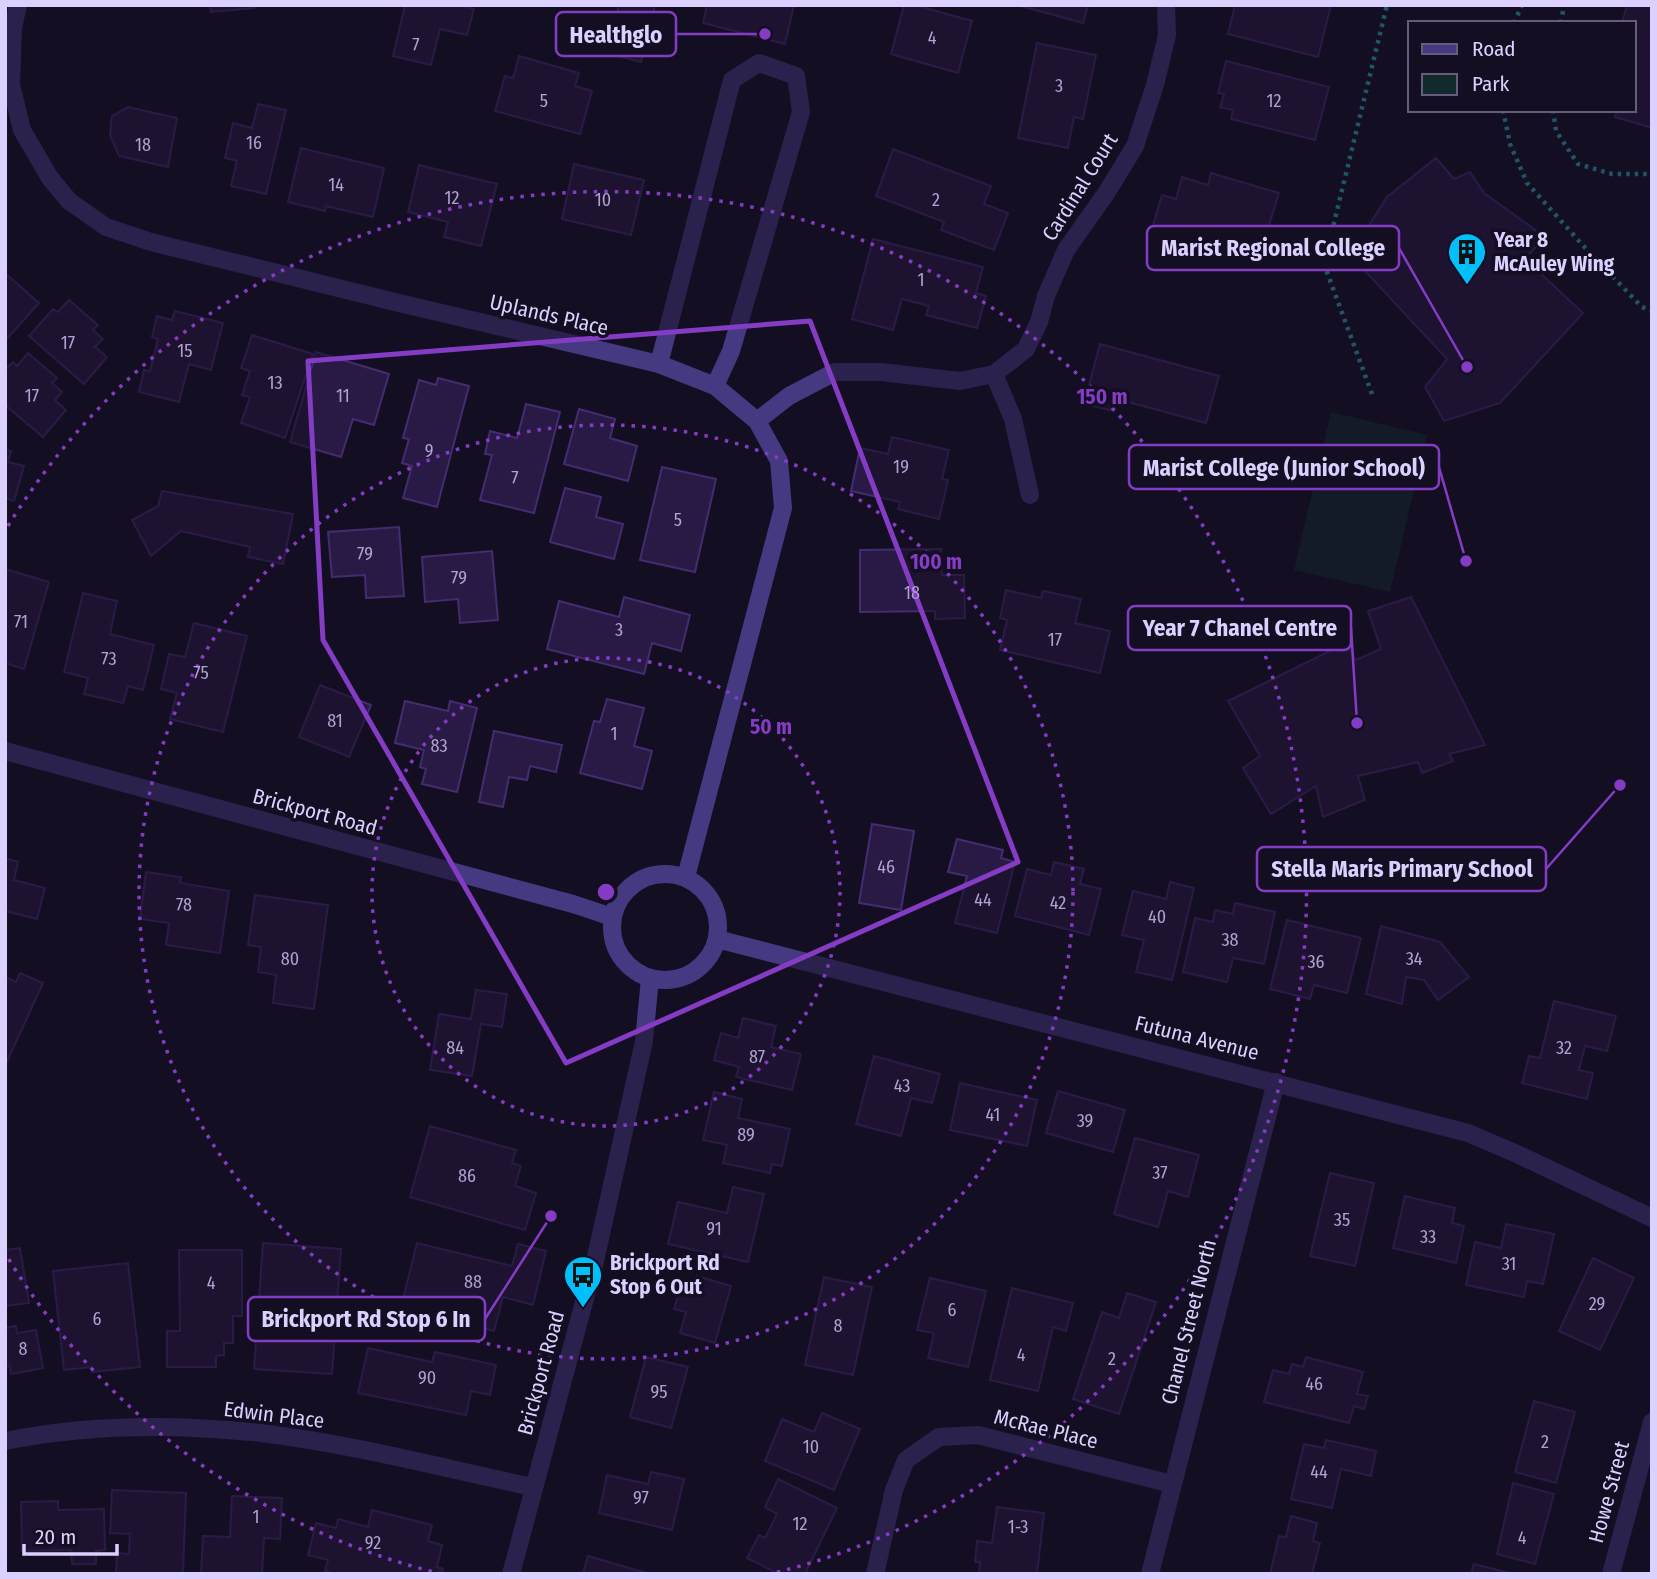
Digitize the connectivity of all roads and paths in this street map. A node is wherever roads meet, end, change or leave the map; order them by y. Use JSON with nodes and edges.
{"nodes":[{"id":1,"x":18,"y":5,"type":"edge"},
{"id":2,"x":1166,"y":5,"type":"edge"},
{"id":3,"x":1387,"y":5,"type":"edge"},
{"id":4,"x":1522,"y":5,"type":"edge"},
{"id":5,"x":1515,"y":21,"type":"edge"},
{"id":6,"x":1503,"y":112,"type":"edge"},
{"id":7,"x":1553,"y":112,"type":"edge"},
{"id":8,"x":1651,"y":173,"type":"edge"},
{"id":9,"x":1652,"y":311,"type":"edge"},
{"id":10,"x":659,"y":364,"type":"junction"},
{"id":11,"x":993,"y":374,"type":"junction"},
{"id":12,"x":715,"y":386,"type":"junction"},
{"id":13,"x":1372,"y":394,"type":"dead end"},
{"id":14,"x":757,"y":421,"type":"junction"},
{"id":15,"x":1030,"y":495,"type":"dead end"},
{"id":16,"x":5,"y":751,"type":"edge"},
{"id":17,"x":686,"y":877,"type":"junction"},
{"id":18,"x":612,"y":917,"type":"junction"},
{"id":19,"x":718,"y":939,"type":"junction"},
{"id":20,"x":649,"y":978,"type":"junction"},
{"id":21,"x":1276,"y":1082,"type":"junction"},
{"id":22,"x":1652,"y":1218,"type":"edge"},
{"id":23,"x":1652,"y":1422,"type":"edge"},
{"id":24,"x":5,"y":1441,"type":"edge"},
{"id":25,"x":1172,"y":1484,"type":"junction"},
{"id":26,"x":533,"y":1487,"type":"junction"},
{"id":27,"x":511,"y":1574,"type":"edge"},
{"id":28,"x":875,"y":1574,"type":"edge"},
{"id":29,"x":1150,"y":1574,"type":"edge"},
{"id":30,"x":1611,"y":1574,"type":"edge"}],
"edges":[{"from":1,"to":10,"type":"street","name":"Uplands Place"},
{"from":2,"to":11,"type":"street","name":"Cardinal Court"},
{"from":3,"to":13,"type":"path"},
{"from":4,"to":5,"type":"path"},
{"from":6,"to":9,"type":"path"},
{"from":7,"to":8,"type":"path"},
{"from":10,"to":12,"type":"street","name":"Uplands Place"},
{"from":10,"to":12,"type":"street"},
{"from":11,"to":14,"type":"street","name":"Cardinal Court"},
{"from":11,"to":15,"type":"street"},
{"from":12,"to":14,"type":"street","name":"Uplands Place"},
{"from":14,"to":17,"type":"street","name":"Uplands Place"},
{"from":16,"to":18,"type":"street","name":"Brickport Road"},
{"from":17,"to":18,"type":"street"},
{"from":17,"to":19,"type":"street"},
{"from":18,"to":20,"type":"street"},
{"from":19,"to":20,"type":"street"},
{"from":19,"to":21,"type":"street","name":"Futuna Avenue"},
{"from":20,"to":26,"type":"street","name":"Brickport Road"},
{"from":21,"to":22,"type":"street","name":"Futuna Avenue"},
{"from":21,"to":25,"type":"street","name":"Chanel Street North"},
{"from":23,"to":30,"type":"street","name":"Howe Street"},
{"from":24,"to":26,"type":"street","name":"Edwin Place"},
{"from":25,"to":28,"type":"street","name":"McRae Place"},
{"from":25,"to":29,"type":"street","name":"Chanel Street North"},
{"from":26,"to":27,"type":"street","name":"Brickport Road"}]}
